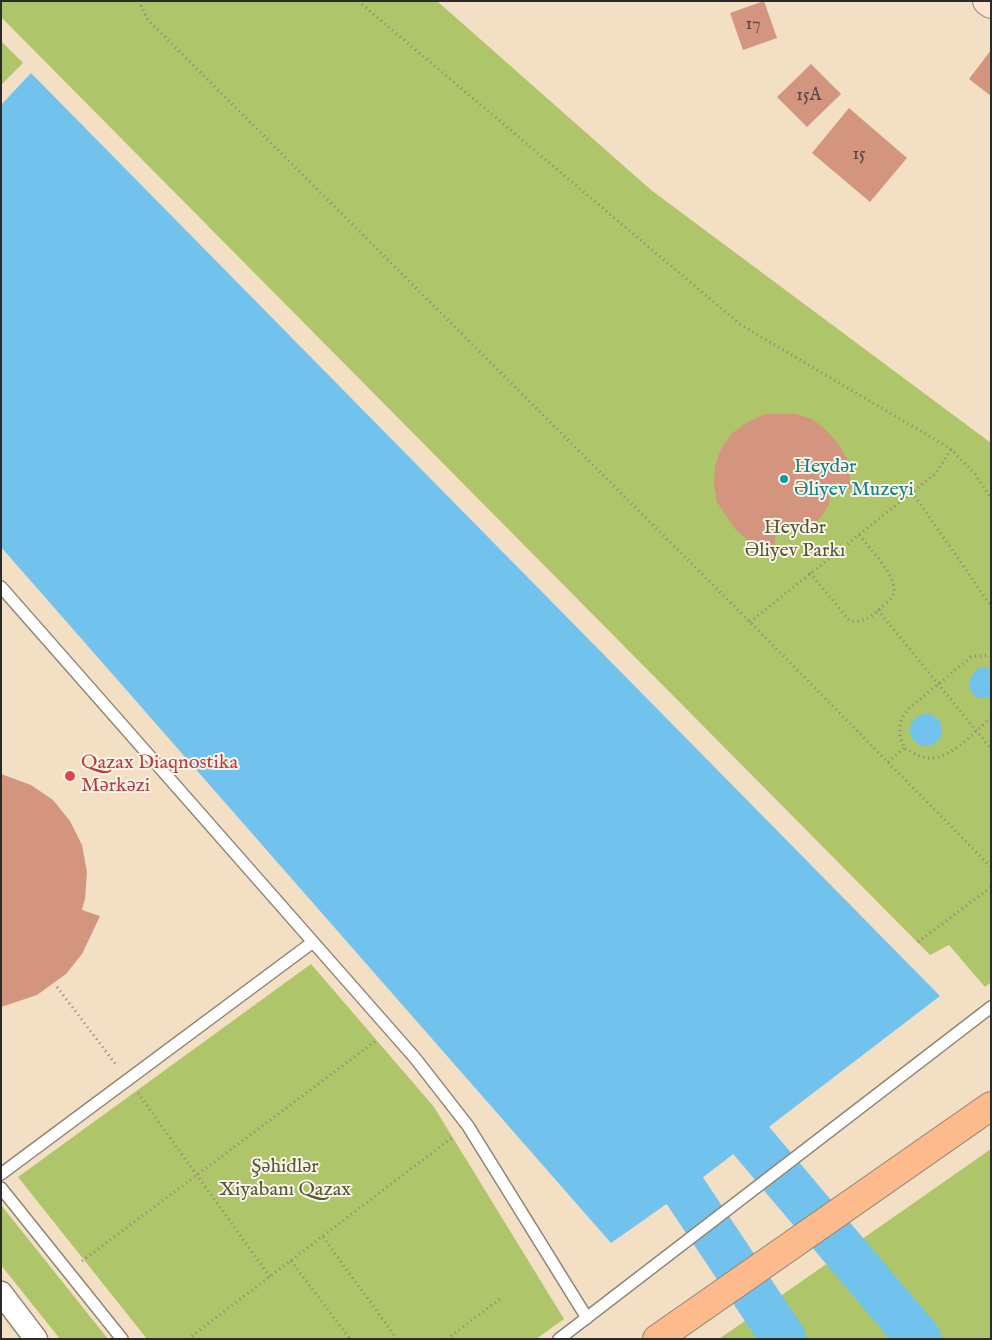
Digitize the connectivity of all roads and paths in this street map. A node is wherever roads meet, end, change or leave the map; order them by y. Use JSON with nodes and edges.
{"nodes":[{"id":1,"x":144,"y":1,"type":"edge"},
{"id":2,"x":358,"y":1,"type":"edge"},
{"id":3,"x":987,"y":1,"type":"edge"},
{"id":4,"x":991,"y":4,"type":"edge"},
{"id":5,"x":951,"y":449,"type":"junction"},
{"id":6,"x":912,"y":492,"type":"junction"},
{"id":7,"x":991,"y":498,"type":"edge"},
{"id":8,"x":859,"y":534,"type":"junction"},
{"id":9,"x":810,"y":573,"type":"junction"},
{"id":10,"x":1,"y":588,"type":"edge"},
{"id":11,"x":991,"y":606,"type":"edge"},
{"id":12,"x":878,"y":610,"type":"junction"},
{"id":13,"x":750,"y":622,"type":"junction"},
{"id":14,"x":991,"y":655,"type":"edge"},
{"id":15,"x":938,"y":683,"type":"junction"},
{"id":16,"x":991,"y":718,"type":"edge"},
{"id":17,"x":975,"y":730,"type":"junction"},
{"id":18,"x":904,"y":748,"type":"junction"},
{"id":19,"x":991,"y":749,"type":"edge"},
{"id":20,"x":888,"y":762,"type":"junction"},
{"id":21,"x":991,"y":867,"type":"edge"},
{"id":22,"x":991,"y":887,"type":"edge"},
{"id":23,"x":313,"y":942,"type":"junction"},
{"id":24,"x":918,"y":942,"type":"dead end"},
{"id":25,"x":57,"y":987,"type":"dead end"},
{"id":26,"x":991,"y":1007,"type":"edge"},
{"id":27,"x":390,"y":1030,"type":"junction"},
{"id":28,"x":128,"y":1079,"type":"junction"},
{"id":29,"x":991,"y":1106,"type":"edge"},
{"id":30,"x":468,"y":1126,"type":"junction"},
{"id":31,"x":1,"y":1174,"type":"edge"},
{"id":32,"x":196,"y":1175,"type":"junction"},
{"id":33,"x":1,"y":1188,"type":"edge"},
{"id":34,"x":323,"y":1237,"type":"junction"},
{"id":35,"x":291,"y":1261,"type":"junction"},
{"id":36,"x":69,"y":1271,"type":"junction"},
{"id":37,"x":270,"y":1277,"type":"junction"},
{"id":38,"x":1,"y":1293,"type":"edge"},
{"id":39,"x":501,"y":1298,"type":"dead end"},
{"id":40,"x":587,"y":1318,"type":"junction"},
{"id":41,"x":36,"y":1339,"type":"edge"},
{"id":42,"x":122,"y":1339,"type":"edge"},
{"id":43,"x":188,"y":1339,"type":"edge"},
{"id":44,"x":350,"y":1339,"type":"edge"},
{"id":45,"x":397,"y":1339,"type":"edge"},
{"id":46,"x":448,"y":1339,"type":"edge"},
{"id":47,"x":559,"y":1339,"type":"edge"},
{"id":48,"x":658,"y":1339,"type":"edge"}],
"edges":[{"from":1,"to":13,"type":"path"},
{"from":2,"to":5,"type":"path"},
{"from":3,"to":4,"type":"main road"},
{"from":5,"to":6,"type":"path"},
{"from":5,"to":7,"type":"path"},
{"from":6,"to":8,"type":"path"},
{"from":6,"to":11,"type":"path"},
{"from":8,"to":9,"type":"path"},
{"from":8,"to":12,"type":"path"},
{"from":9,"to":12,"type":"path"},
{"from":9,"to":13,"type":"path"},
{"from":10,"to":23,"type":"lane"},
{"from":12,"to":15,"type":"path"},
{"from":13,"to":20,"type":"path"},
{"from":14,"to":15,"type":"path"},
{"from":15,"to":17,"type":"path"},
{"from":15,"to":18,"type":"path"},
{"from":16,"to":17,"type":"path"},
{"from":17,"to":18,"type":"path"},
{"from":17,"to":19,"type":"path"},
{"from":18,"to":20,"type":"path"},
{"from":20,"to":21,"type":"path"},
{"from":22,"to":24,"type":"path"},
{"from":23,"to":27,"type":"lane"},
{"from":23,"to":28,"type":"lane"},
{"from":25,"to":28,"type":"path"},
{"from":26,"to":40,"type":"lane"},
{"from":27,"to":30,"type":"lane"},
{"from":27,"to":32,"type":"path"},
{"from":28,"to":31,"type":"lane"},
{"from":28,"to":32,"type":"path"},
{"from":29,"to":48,"type":"main road"},
{"from":30,"to":34,"type":"path"},
{"from":30,"to":40,"type":"lane"},
{"from":32,"to":36,"type":"path"},
{"from":32,"to":37,"type":"path"},
{"from":33,"to":36,"type":"lane"},
{"from":34,"to":35,"type":"path"},
{"from":34,"to":45,"type":"path"},
{"from":35,"to":37,"type":"path"},
{"from":35,"to":44,"type":"path"},
{"from":36,"to":42,"type":"lane"},
{"from":37,"to":43,"type":"path"},
{"from":38,"to":41,"type":"street"},
{"from":39,"to":46,"type":"path"},
{"from":40,"to":47,"type":"lane"}]}
